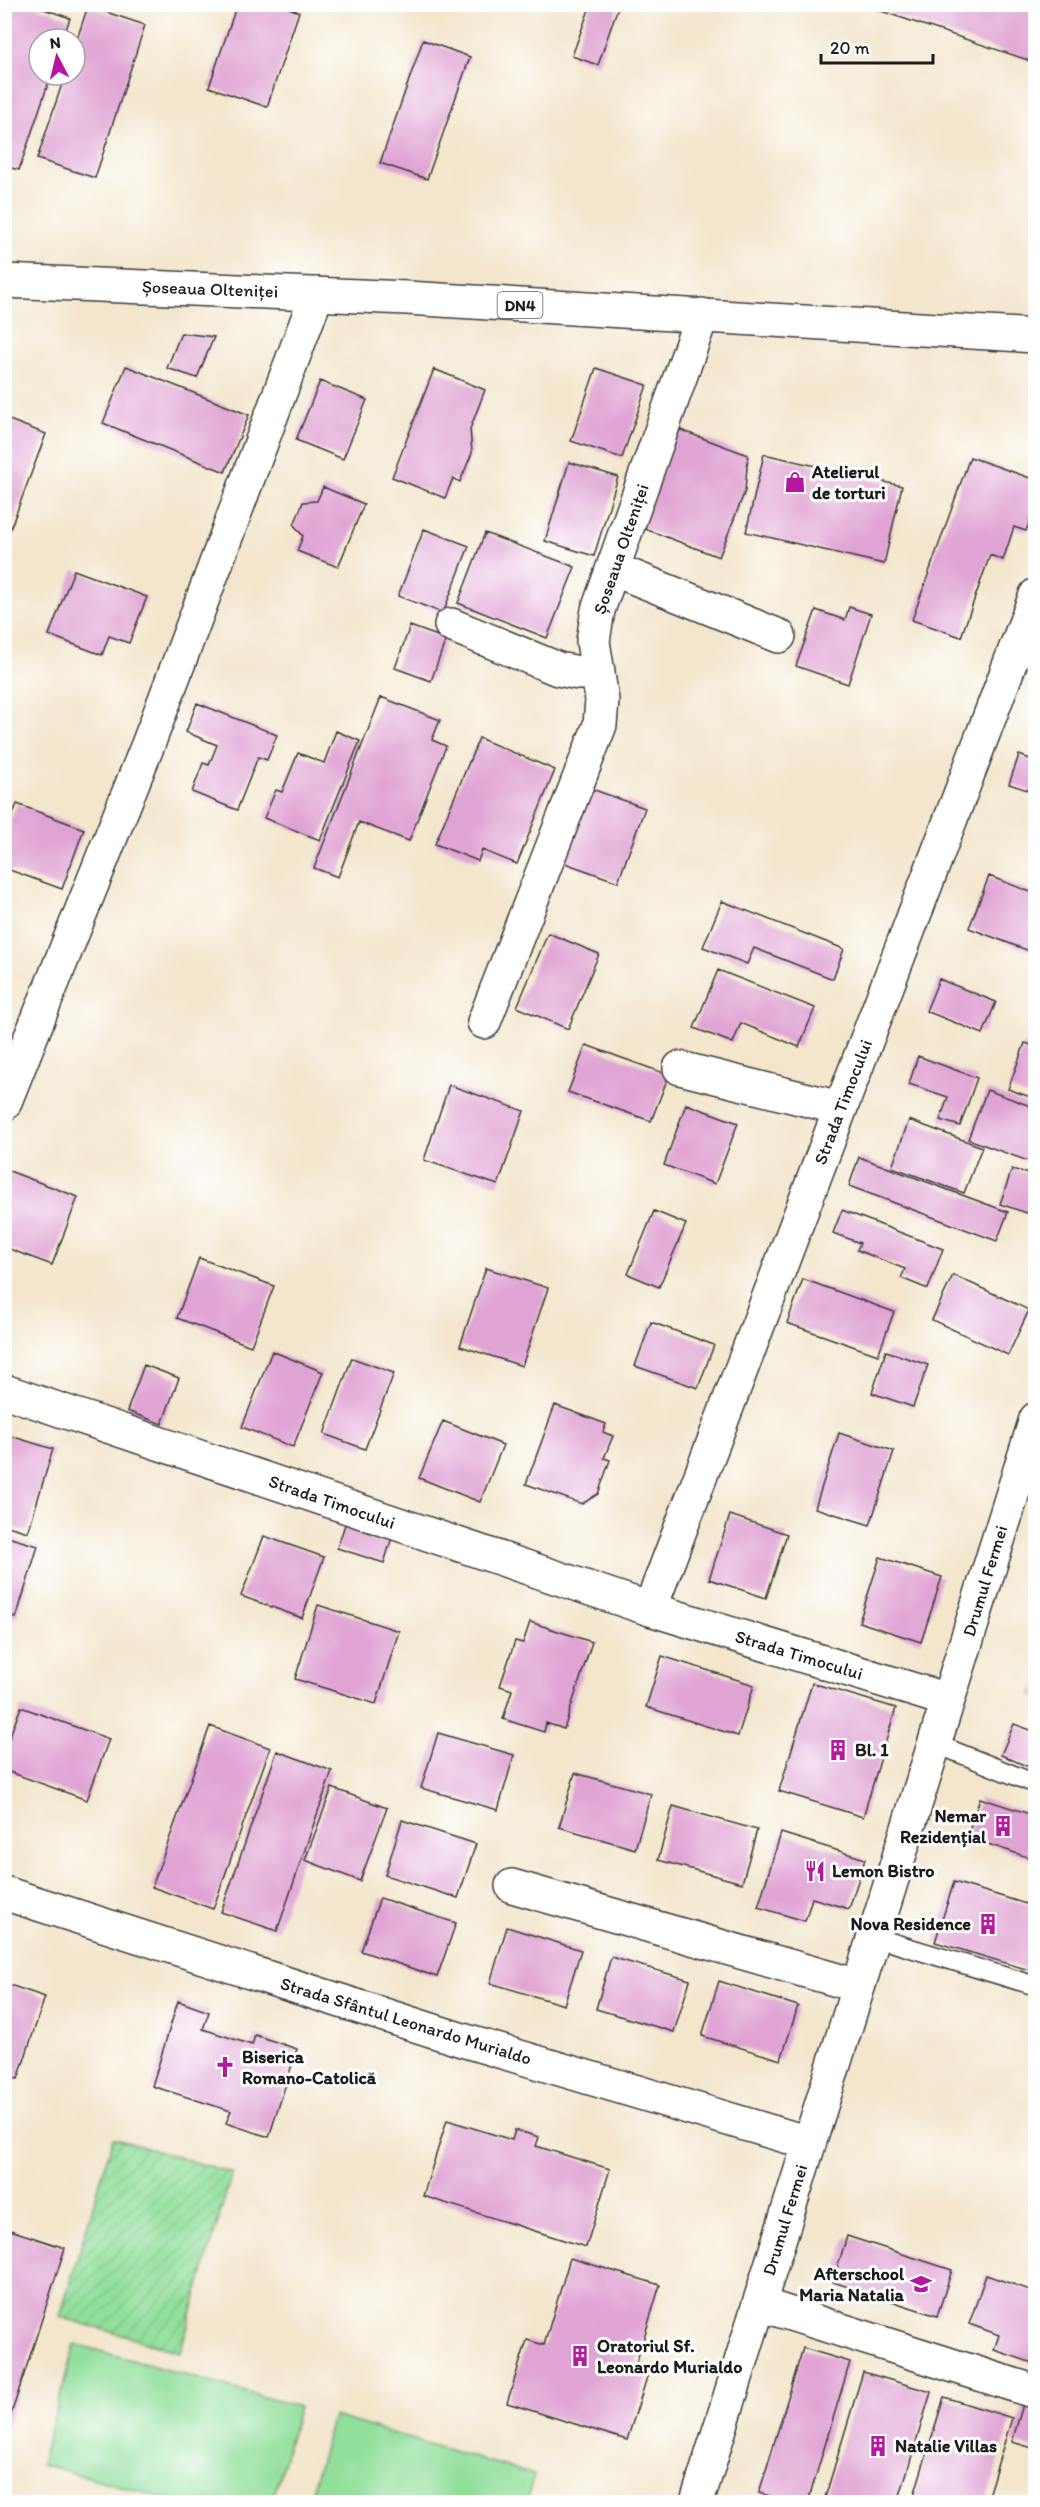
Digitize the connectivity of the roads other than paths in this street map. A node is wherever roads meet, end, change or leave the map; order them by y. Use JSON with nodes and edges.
{"nodes":[{"id":1,"x":4,"y":281,"type":"edge"},
{"id":2,"x":317,"y":294,"type":"junction"},
{"id":3,"x":702,"y":315,"type":"junction"},
{"id":4,"x":1035,"y":336,"type":"edge"},
{"id":5,"x":613,"y":569,"type":"junction"},
{"id":6,"x":1035,"y":595,"type":"edge"},
{"id":7,"x":451,"y":625,"type":"dead end"},
{"id":8,"x":779,"y":636,"type":"dead end"},
{"id":9,"x":598,"y":671,"type":"junction"},
{"id":10,"x":484,"y":1022,"type":"dead end"},
{"id":11,"x":680,"y":1068,"type":"dead end"},
{"id":12,"x":4,"y":1104,"type":"edge"},
{"id":13,"x":840,"y":1108,"type":"junction"},
{"id":14,"x":9,"y":1393,"type":"edge"},
{"id":15,"x":1035,"y":1419,"type":"edge"},
{"id":16,"x":650,"y":1609,"type":"junction"},
{"id":17,"x":947,"y":1700,"type":"junction"},
{"id":18,"x":934,"y":1743,"type":"junction"},
{"id":19,"x":1035,"y":1784,"type":"edge"},
{"id":20,"x":512,"y":1886,"type":"dead end"},
{"id":21,"x":4,"y":1893,"type":"edge"},
{"id":22,"x":874,"y":1937,"type":"junction"},
{"id":23,"x":858,"y":1986,"type":"junction"},
{"id":24,"x":1035,"y":1986,"type":"edge"},
{"id":25,"x":809,"y":2143,"type":"junction"},
{"id":26,"x":759,"y":2304,"type":"junction"},
{"id":27,"x":1035,"y":2391,"type":"edge"},
{"id":28,"x":697,"y":2502,"type":"edge"}],
"edges":[{"from":1,"to":2,"type":"street","name":"Șoseaua Olteniței","number":"DN4"},
{"from":2,"to":3,"type":"street","name":"Șoseaua Olteniței","number":"DN4"},
{"from":2,"to":12,"type":"street"},
{"from":3,"to":4,"type":"street","name":"Șoseaua Olteniței","number":"DN4"},
{"from":3,"to":5,"type":"street","name":"Șoseaua Olteniței"},
{"from":5,"to":8,"type":"street"},
{"from":5,"to":9,"type":"street","name":"Șoseaua Olteniței"},
{"from":6,"to":13,"type":"street","name":"Strada Timocului"},
{"from":7,"to":9,"type":"street"},
{"from":9,"to":10,"type":"street","name":"Șoseaua Olteniței"},
{"from":11,"to":13,"type":"street"},
{"from":13,"to":16,"type":"street","name":"Strada Timocului"},
{"from":14,"to":16,"type":"street","name":"Strada Timocului"},
{"from":15,"to":17,"type":"street","name":"Drumul Fermei"},
{"from":16,"to":17,"type":"street","name":"Strada Timocului"},
{"from":17,"to":18,"type":"street","name":"Drumul Fermei"},
{"from":18,"to":19,"type":"lane"},
{"from":18,"to":22,"type":"street","name":"Drumul Fermei"},
{"from":20,"to":23,"type":"street"},
{"from":21,"to":25,"type":"street","name":"Strada Sfântul Leonardo Murialdo"},
{"from":22,"to":23,"type":"street","name":"Drumul Fermei"},
{"from":22,"to":24,"type":"lane"},
{"from":23,"to":25,"type":"street","name":"Drumul Fermei"},
{"from":25,"to":26,"type":"street","name":"Drumul Fermei"},
{"from":26,"to":27,"type":"street"},
{"from":26,"to":28,"type":"street","name":"Drumul Fermei"}]}
